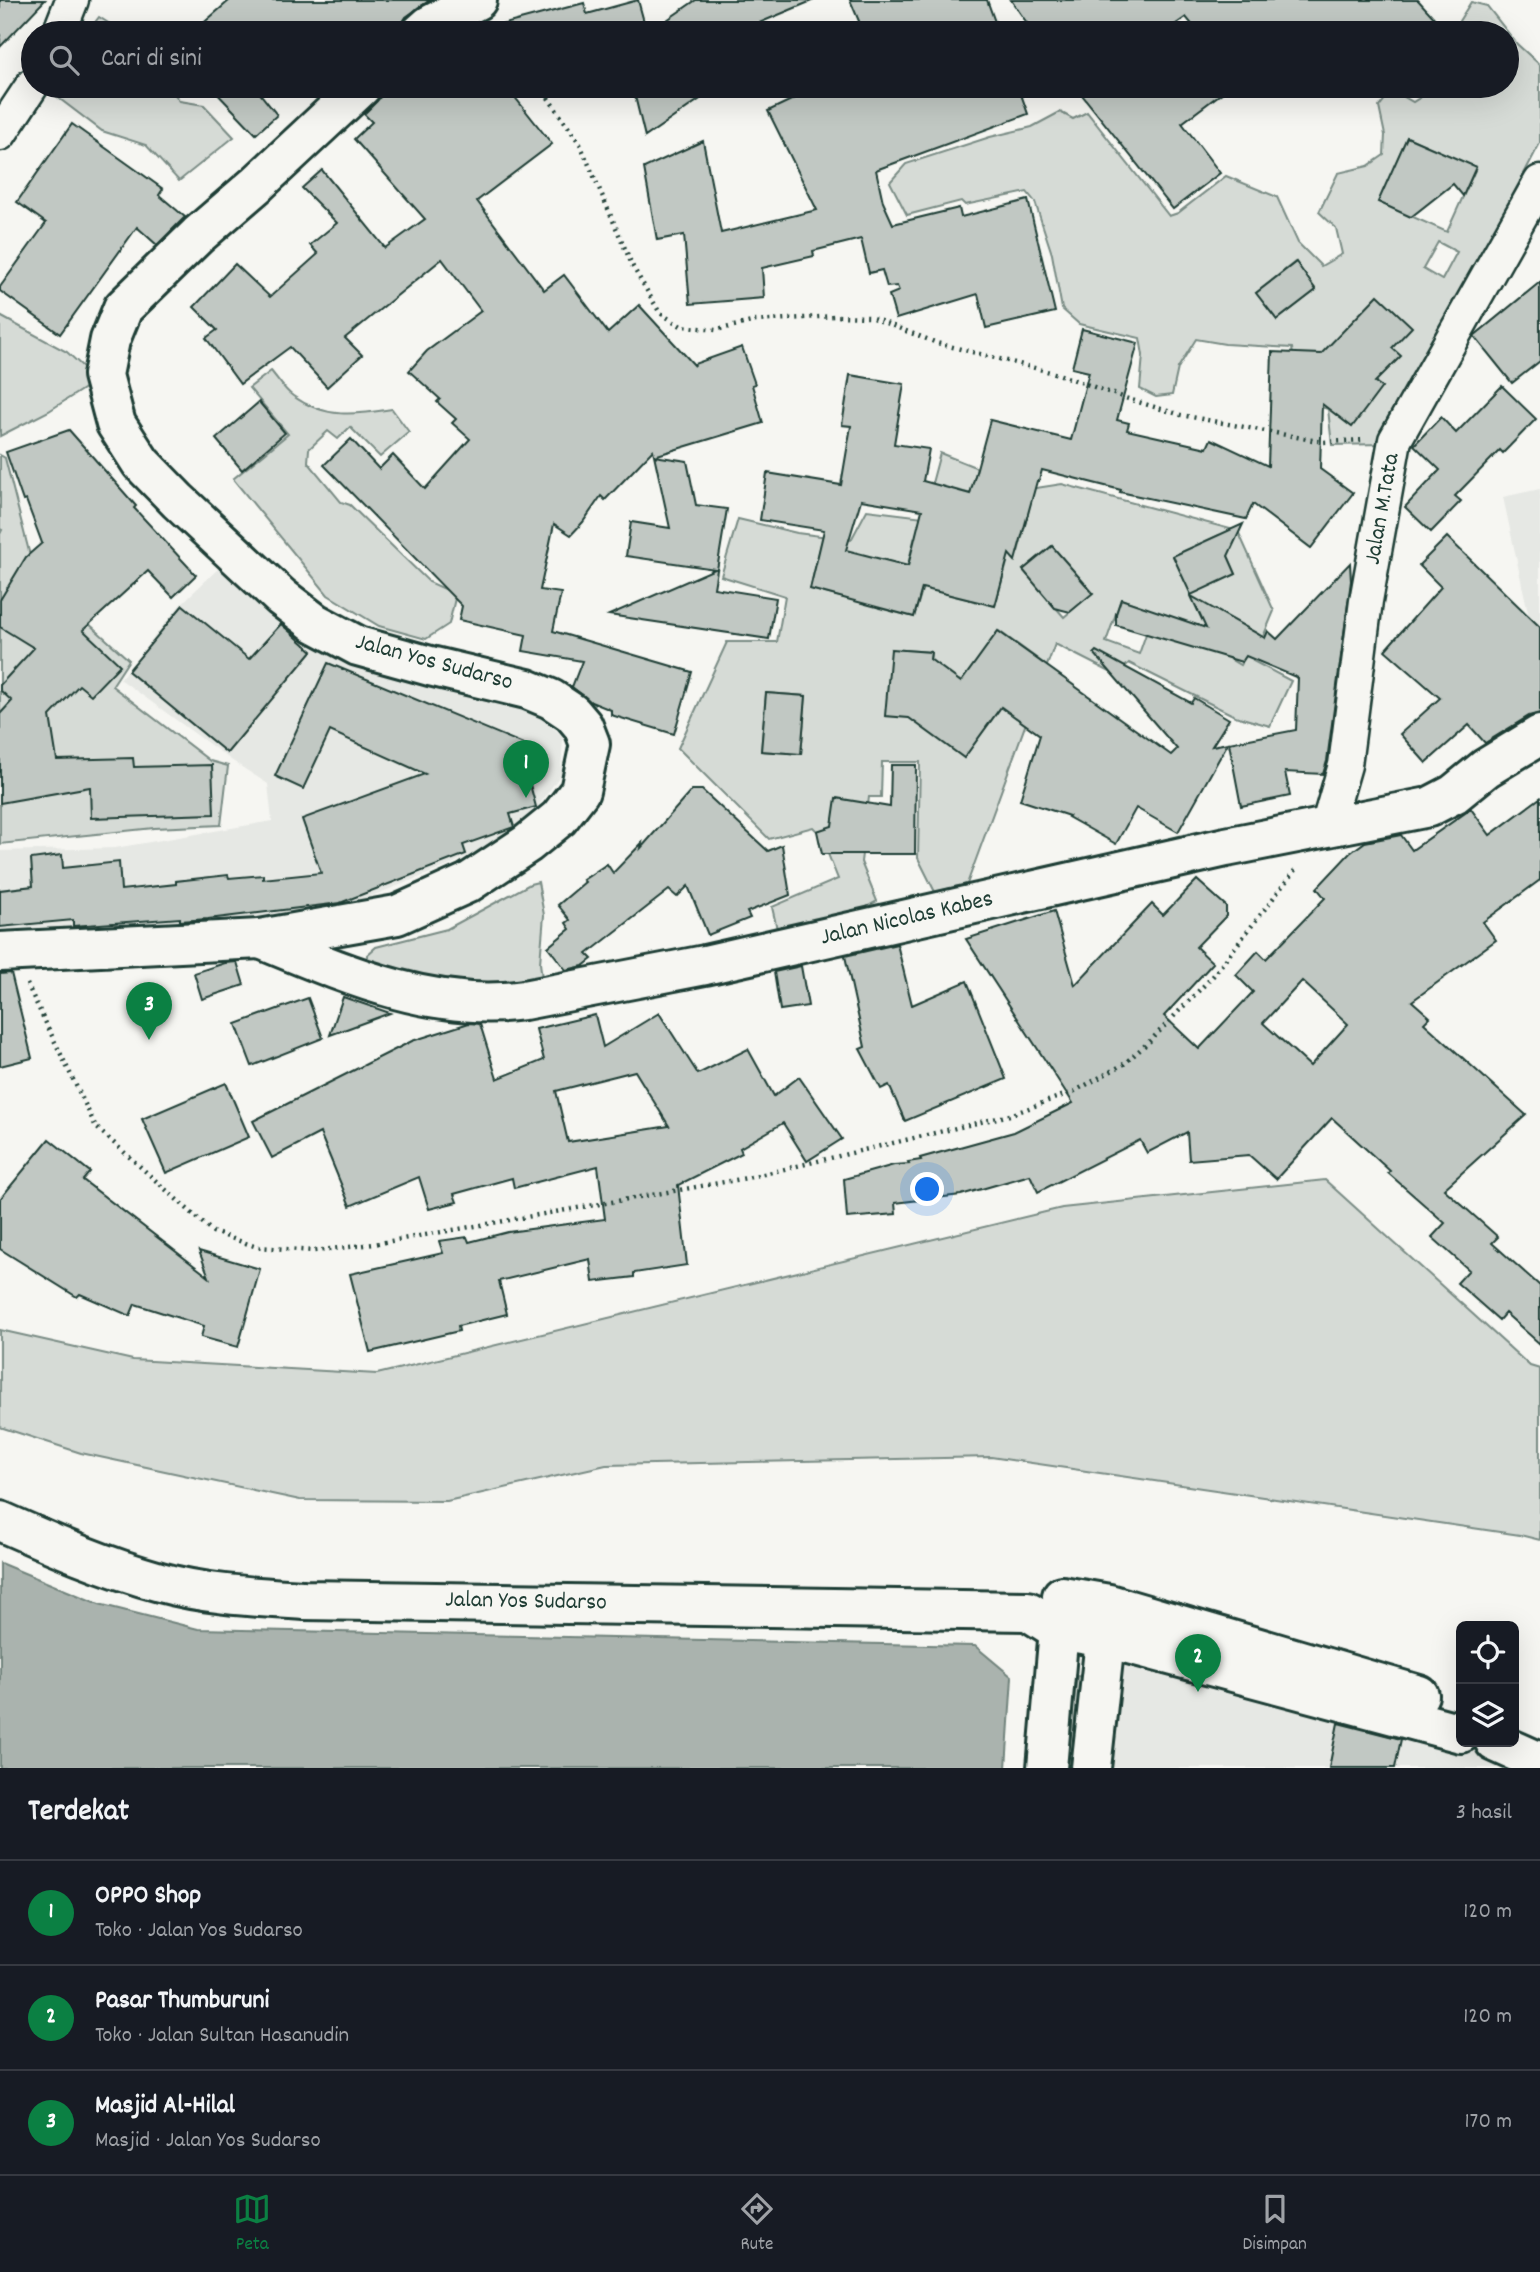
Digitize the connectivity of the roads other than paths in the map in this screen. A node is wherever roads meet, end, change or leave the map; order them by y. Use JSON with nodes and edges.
{"nodes":[{"id":1,"x":72,"y":0,"type":"edge"},
{"id":2,"x":477,"y":0,"type":"edge"},
{"id":3,"x":64,"y":21,"type":"edge"},
{"id":4,"x":438,"y":21,"type":"edge"},
{"id":5,"x":24,"y":98,"type":"edge"},
{"id":6,"x":349,"y":98,"type":"edge"},
{"id":7,"x":0,"y":134,"type":"edge"},
{"id":8,"x":1540,"y":182,"type":"edge"},
{"id":9,"x":1540,"y":735,"type":"edge"},
{"id":10,"x":1327,"y":827,"type":"junction"},
{"id":11,"x":260,"y":939,"type":"junction"},
{"id":12,"x":6,"y":952,"type":"edge"},
{"id":13,"x":0,"y":1521,"type":"edge"},
{"id":14,"x":1049,"y":1612,"type":"junction"},
{"id":15,"x":1108,"y":1621,"type":"junction"},
{"id":16,"x":1456,"y":1706,"type":"edge"},
{"id":17,"x":1519,"y":1726,"type":"edge"},
{"id":18,"x":1456,"y":1731,"type":"edge"},
{"id":19,"x":1540,"y":1735,"type":"edge"},
{"id":20,"x":1506,"y":1747,"type":"edge"},
{"id":21,"x":1540,"y":1762,"type":"edge"},
{"id":22,"x":1047,"y":1768,"type":"edge"},
{"id":23,"x":1091,"y":1768,"type":"edge"}],
"edges":[{"from":1,"to":3,"type":"street"},
{"from":2,"to":4,"type":"main road"},
{"from":5,"to":7,"type":"street"},
{"from":6,"to":11,"type":"main road","name":"Jalan Yos Sudarso"},
{"from":8,"to":10,"type":"street","name":"Jalan M.Tata"},
{"from":9,"to":10,"type":"main road","name":"Jalan Nicolas Kabes"},
{"from":10,"to":11,"type":"main road","name":"Jalan Nicolas Kabes"},
{"from":11,"to":12,"type":"main road","name":"Jalan Yos Sudarso"},
{"from":13,"to":14,"type":"main road","name":"Jalan Yos Sudarso"},
{"from":14,"to":15,"type":"main road","name":"Jalan Yos Sudarso"},
{"from":14,"to":22,"type":"main road"},
{"from":15,"to":16,"type":"main road"},
{"from":15,"to":18,"type":"main road"},
{"from":15,"to":23,"type":"main road"},
{"from":17,"to":19,"type":"main road"},
{"from":20,"to":21,"type":"main road"}]}
